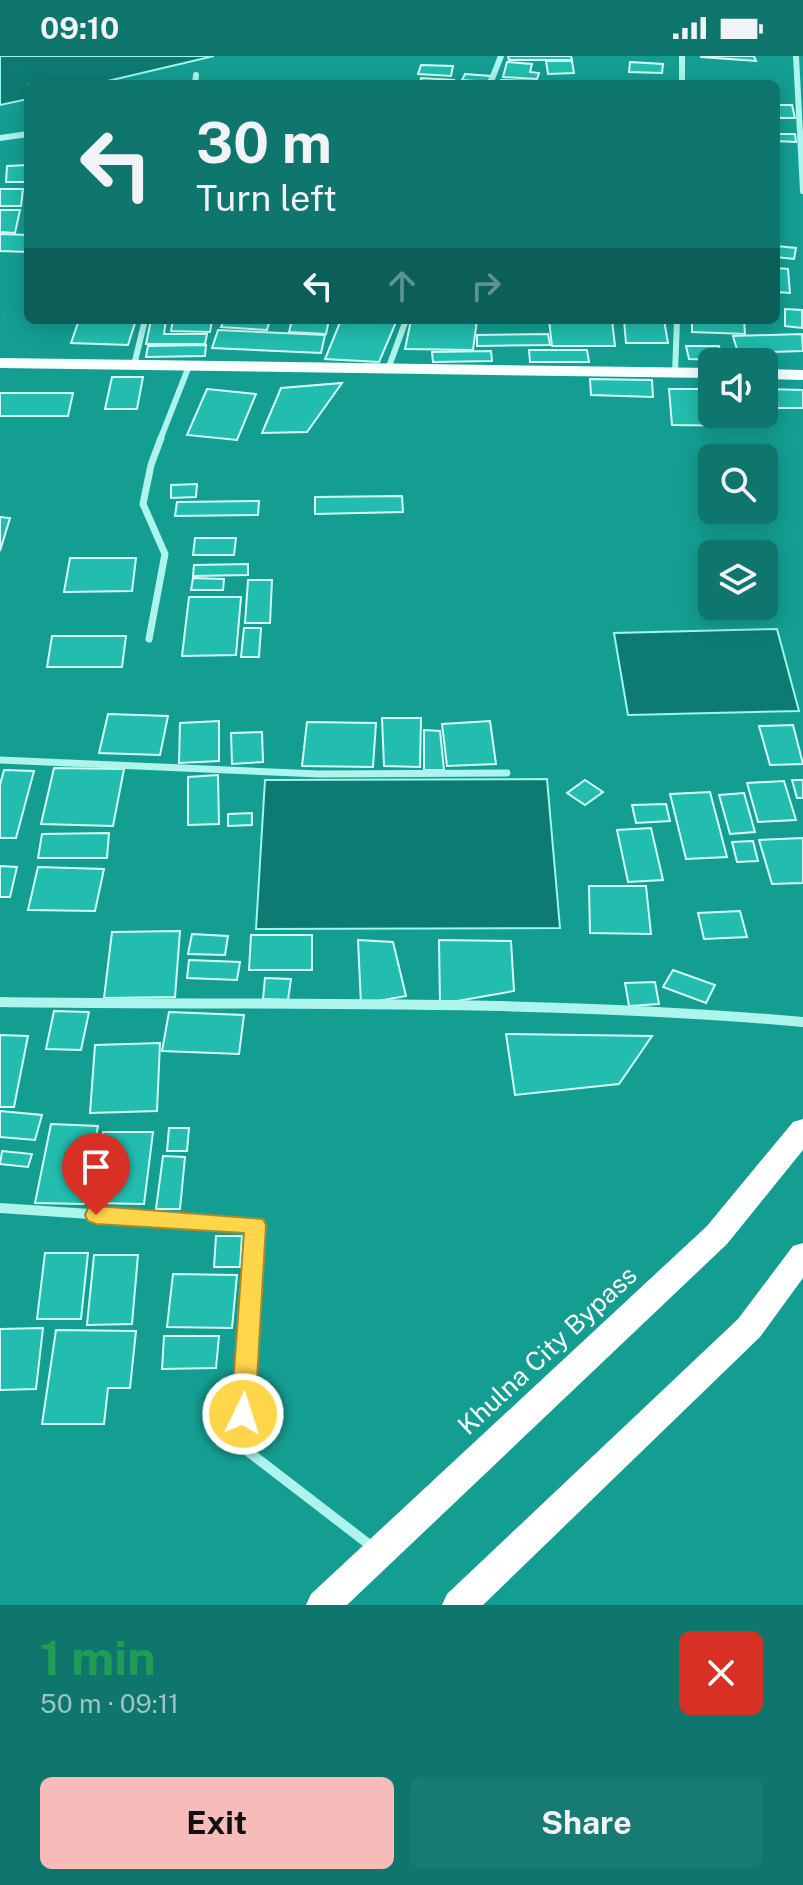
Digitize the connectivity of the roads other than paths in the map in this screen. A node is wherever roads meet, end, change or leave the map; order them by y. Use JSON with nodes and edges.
{"nodes":[{"id":1,"x":501,"y":56,"type":"edge"},
{"id":2,"x":682,"y":56,"type":"edge"},
{"id":3,"x":796,"y":56,"type":"edge"},
{"id":4,"x":196,"y":75,"type":"dead end"},
{"id":5,"x":195,"y":80,"type":"edge"},
{"id":6,"x":492,"y":80,"type":"edge"},
{"id":7,"x":682,"y":80,"type":"edge"},
{"id":8,"x":24,"y":135,"type":"edge"},
{"id":9,"x":0,"y":138,"type":"edge"},
{"id":10,"x":803,"y":191,"type":"edge"},
{"id":11,"x":144,"y":324,"type":"edge"},
{"id":12,"x":405,"y":324,"type":"edge"},
{"id":13,"x":677,"y":324,"type":"edge"},
{"id":14,"x":0,"y":363,"type":"edge"},
{"id":15,"x":134,"y":365,"type":"junction"},
{"id":16,"x":189,"y":366,"type":"junction"},
{"id":17,"x":388,"y":369,"type":"junction"},
{"id":18,"x":675,"y":373,"type":"junction"},
{"id":19,"x":698,"y":373,"type":"edge"},
{"id":20,"x":778,"y":374,"type":"edge"},
{"id":21,"x":803,"y":375,"type":"edge"},
{"id":22,"x":149,"y":639,"type":"dead end"},
{"id":23,"x":0,"y":760,"type":"edge"},
{"id":24,"x":507,"y":773,"type":"dead end"},
{"id":25,"x":0,"y":1002,"type":"edge"},
{"id":26,"x":803,"y":1022,"type":"edge"},
{"id":27,"x":803,"y":1130,"type":"edge"},
{"id":28,"x":0,"y":1208,"type":"edge"},
{"id":29,"x":803,"y":1255,"type":"edge"},
{"id":30,"x":379,"y":1552,"type":"junction"},
{"id":31,"x":323,"y":1605,"type":"edge"},
{"id":32,"x":459,"y":1605,"type":"edge"}],
"edges":[{"from":1,"to":6,"type":"street"},
{"from":2,"to":7,"type":"street"},
{"from":3,"to":10,"type":"street"},
{"from":4,"to":5,"type":"street"},
{"from":8,"to":9,"type":"street"},
{"from":11,"to":15,"type":"street"},
{"from":12,"to":17,"type":"street"},
{"from":13,"to":18,"type":"street"},
{"from":14,"to":15,"type":"main road"},
{"from":15,"to":16,"type":"main road"},
{"from":16,"to":17,"type":"main road"},
{"from":16,"to":22,"type":"street"},
{"from":17,"to":18,"type":"main road"},
{"from":18,"to":19,"type":"main road"},
{"from":20,"to":21,"type":"main road"},
{"from":23,"to":24,"type":"street"},
{"from":25,"to":26,"type":"street"},
{"from":27,"to":30,"type":"highway","name":"Khulna City Bypass"},
{"from":28,"to":30,"type":"street"},
{"from":29,"to":32,"type":"highway"},
{"from":30,"to":31,"type":"highway","name":"Khulna City Bypass"}]}
